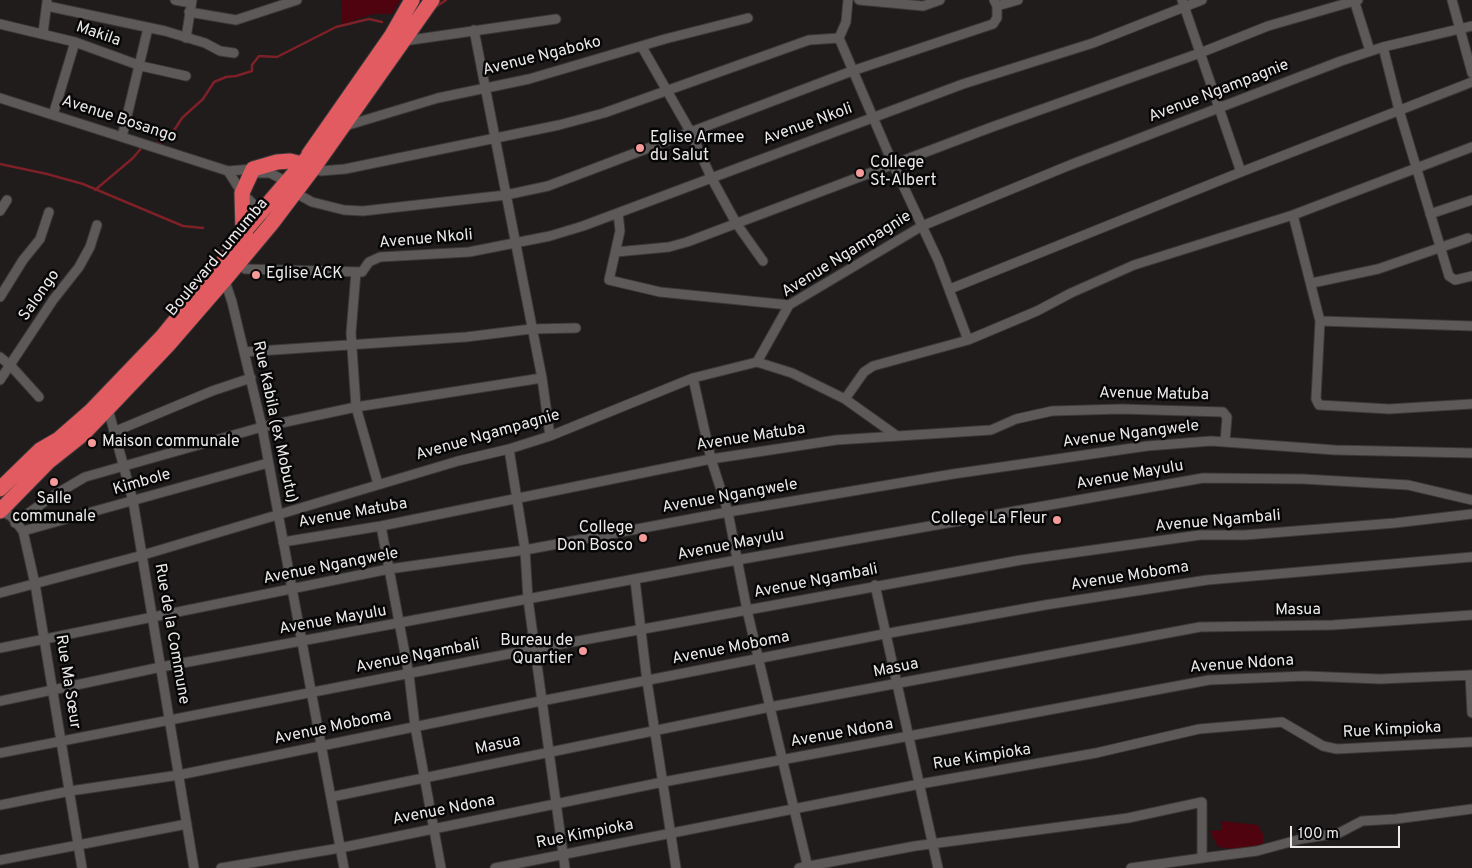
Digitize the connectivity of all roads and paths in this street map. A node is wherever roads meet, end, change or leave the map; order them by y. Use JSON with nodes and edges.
{"nodes":[{"id":1,"x":175,"y":0,"type":"edge"},
{"id":2,"x":297,"y":0,"type":"edge"},
{"id":3,"x":412,"y":0,"type":"edge"},
{"id":4,"x":432,"y":0,"type":"edge"},
{"id":5,"x":848,"y":0,"type":"edge"},
{"id":6,"x":859,"y":0,"type":"edge"},
{"id":7,"x":940,"y":0,"type":"edge"},
{"id":8,"x":1018,"y":0,"type":"edge"},
{"id":9,"x":1202,"y":0,"type":"edge"},
{"id":10,"x":1356,"y":0,"type":"edge"},
{"id":11,"x":1452,"y":0,"type":"edge"},
{"id":12,"x":47,"y":3,"type":"edge"},
{"id":13,"x":995,"y":3,"type":"edge"},
{"id":14,"x":1182,"y":4,"type":"edge"},
{"id":15,"x":191,"y":5,"type":"edge"},
{"id":16,"x":748,"y":18,"type":"dead end"},
{"id":17,"x":556,"y":19,"type":"dead end"},
{"id":18,"x":0,"y":24,"type":"edge"},
{"id":19,"x":1472,"y":26,"type":"edge"},
{"id":20,"x":148,"y":28,"type":"junction"},
{"id":21,"x":1459,"y":28,"type":"junction"},
{"id":22,"x":474,"y":30,"type":"junction"},
{"id":23,"x":43,"y":34,"type":"junction"},
{"id":24,"x":186,"y":38,"type":"junction"},
{"id":25,"x":839,"y":38,"type":"junction"},
{"id":26,"x":404,"y":41,"type":"junction"},
{"id":27,"x":75,"y":42,"type":"junction"},
{"id":28,"x":1383,"y":47,"type":"junction"},
{"id":29,"x":642,"y":48,"type":"junction"},
{"id":30,"x":1370,"y":51,"type":"junction"},
{"id":31,"x":234,"y":53,"type":"dead end"},
{"id":32,"x":1200,"y":53,"type":"junction"},
{"id":33,"x":140,"y":66,"type":"junction"},
{"id":34,"x":852,"y":71,"type":"junction"},
{"id":35,"x":1472,"y":73,"type":"edge"},
{"id":36,"x":186,"y":76,"type":"dead end"},
{"id":37,"x":1472,"y":82,"type":"edge"},
{"id":38,"x":486,"y":87,"type":"junction"},
{"id":39,"x":667,"y":91,"type":"junction"},
{"id":40,"x":0,"y":98,"type":"edge"},
{"id":41,"x":1219,"y":107,"type":"junction"},
{"id":42,"x":1399,"y":110,"type":"junction"},
{"id":43,"x":53,"y":115,"type":"junction"},
{"id":44,"x":874,"y":117,"type":"junction"},
{"id":45,"x":344,"y":126,"type":"junction"},
{"id":46,"x":690,"y":131,"type":"junction"},
{"id":47,"x":122,"y":137,"type":"junction"},
{"id":48,"x":495,"y":139,"type":"junction"},
{"id":49,"x":1472,"y":147,"type":"edge"},
{"id":50,"x":893,"y":164,"type":"junction"},
{"id":51,"x":307,"y":167,"type":"junction"},
{"id":52,"x":253,"y":169,"type":"junction"},
{"id":53,"x":1416,"y":169,"type":"junction"},
{"id":54,"x":228,"y":171,"type":"junction"},
{"id":55,"x":1241,"y":172,"type":"junction"},
{"id":56,"x":711,"y":177,"type":"junction"},
{"id":57,"x":291,"y":187,"type":"junction"},
{"id":58,"x":242,"y":193,"type":"junction"},
{"id":59,"x":506,"y":195,"type":"junction"},
{"id":60,"x":7,"y":200,"type":"dead end"},
{"id":61,"x":1472,"y":200,"type":"edge"},
{"id":62,"x":0,"y":211,"type":"edge"},
{"id":63,"x":49,"y":212,"type":"dead end"},
{"id":64,"x":618,"y":213,"type":"junction"},
{"id":65,"x":1293,"y":214,"type":"junction"},
{"id":66,"x":1430,"y":214,"type":"junction"},
{"id":67,"x":267,"y":218,"type":"junction"},
{"id":68,"x":736,"y":222,"type":"junction"},
{"id":69,"x":97,"y":225,"type":"dead end"},
{"id":70,"x":922,"y":226,"type":"junction"},
{"id":71,"x":243,"y":233,"type":"junction"},
{"id":72,"x":1468,"y":238,"type":"dead end"},
{"id":73,"x":514,"y":243,"type":"junction"},
{"id":74,"x":255,"y":244,"type":"junction"},
{"id":75,"x":1441,"y":247,"type":"junction"},
{"id":76,"x":616,"y":252,"type":"junction"},
{"id":77,"x":763,"y":261,"type":"dead end"},
{"id":78,"x":245,"y":270,"type":"dead end"},
{"id":79,"x":361,"y":271,"type":"junction"},
{"id":80,"x":1472,"y":276,"type":"edge"},
{"id":81,"x":226,"y":278,"type":"junction"},
{"id":82,"x":1312,"y":283,"type":"junction"},
{"id":83,"x":950,"y":289,"type":"junction"},
{"id":84,"x":0,"y":298,"type":"edge"},
{"id":85,"x":789,"y":305,"type":"junction"},
{"id":86,"x":1320,"y":321,"type":"junction"},
{"id":87,"x":1472,"y":326,"type":"edge"},
{"id":88,"x":576,"y":328,"type":"dead end"},
{"id":89,"x":531,"y":329,"type":"junction"},
{"id":90,"x":968,"y":340,"type":"junction"},
{"id":91,"x":351,"y":345,"type":"junction"},
{"id":92,"x":244,"y":352,"type":"junction"},
{"id":93,"x":0,"y":357,"type":"edge"},
{"id":94,"x":757,"y":362,"type":"junction"},
{"id":95,"x":11,"y":366,"type":"junction"},
{"id":96,"x":251,"y":378,"type":"junction"},
{"id":97,"x":542,"y":378,"type":"junction"},
{"id":98,"x":693,"y":378,"type":"junction"},
{"id":99,"x":0,"y":380,"type":"edge"},
{"id":100,"x":39,"y":397,"type":"dead end"},
{"id":101,"x":844,"y":399,"type":"junction"},
{"id":102,"x":105,"y":403,"type":"junction"},
{"id":103,"x":1472,"y":404,"type":"edge"},
{"id":104,"x":356,"y":408,"type":"junction"},
{"id":105,"x":262,"y":427,"type":"junction"},
{"id":106,"x":116,"y":431,"type":"junction"},
{"id":107,"x":550,"y":436,"type":"junction"},
{"id":108,"x":897,"y":436,"type":"junction"},
{"id":109,"x":1225,"y":442,"type":"junction"},
{"id":110,"x":509,"y":449,"type":"junction"},
{"id":111,"x":1472,"y":453,"type":"edge"},
{"id":112,"x":711,"y":459,"type":"junction"},
{"id":113,"x":268,"y":463,"type":"junction"},
{"id":114,"x":125,"y":467,"type":"junction"},
{"id":115,"x":378,"y":484,"type":"junction"},
{"id":116,"x":0,"y":489,"type":"edge"},
{"id":117,"x":518,"y":497,"type":"junction"},
{"id":118,"x":1472,"y":500,"type":"edge"},
{"id":119,"x":134,"y":501,"type":"junction"},
{"id":120,"x":0,"y":511,"type":"edge"},
{"id":121,"x":728,"y":512,"type":"junction"},
{"id":122,"x":278,"y":513,"type":"junction"},
{"id":123,"x":1472,"y":514,"type":"edge"},
{"id":124,"x":15,"y":523,"type":"junction"},
{"id":125,"x":381,"y":526,"type":"junction"},
{"id":126,"x":23,"y":531,"type":"junction"},
{"id":127,"x":283,"y":542,"type":"junction"},
{"id":128,"x":525,"y":550,"type":"junction"},
{"id":129,"x":143,"y":555,"type":"junction"},
{"id":130,"x":1472,"y":557,"type":"edge"},
{"id":131,"x":737,"y":560,"type":"junction"},
{"id":132,"x":389,"y":570,"type":"junction"},
{"id":133,"x":635,"y":580,"type":"junction"},
{"id":134,"x":35,"y":584,"type":"junction"},
{"id":135,"x":875,"y":585,"type":"junction"},
{"id":136,"x":292,"y":590,"type":"junction"},
{"id":137,"x":0,"y":592,"type":"edge"},
{"id":138,"x":528,"y":599,"type":"junction"},
{"id":139,"x":747,"y":610,"type":"junction"},
{"id":140,"x":1472,"y":615,"type":"edge"},
{"id":141,"x":152,"y":616,"type":"junction"},
{"id":142,"x":399,"y":624,"type":"junction"},
{"id":143,"x":640,"y":630,"type":"junction"},
{"id":144,"x":884,"y":634,"type":"junction"},
{"id":145,"x":45,"y":640,"type":"junction"},
{"id":146,"x":302,"y":642,"type":"junction"},
{"id":147,"x":0,"y":648,"type":"edge"},
{"id":148,"x":534,"y":649,"type":"junction"},
{"id":149,"x":760,"y":659,"type":"junction"},
{"id":150,"x":161,"y":667,"type":"junction"},
{"id":151,"x":409,"y":675,"type":"junction"},
{"id":152,"x":1471,"y":675,"type":"edge"},
{"id":153,"x":647,"y":681,"type":"junction"},
{"id":154,"x":897,"y":684,"type":"junction"},
{"id":155,"x":53,"y":692,"type":"junction"},
{"id":156,"x":311,"y":693,"type":"junction"},
{"id":157,"x":0,"y":701,"type":"edge"},
{"id":158,"x":541,"y":701,"type":"junction"},
{"id":159,"x":770,"y":707,"type":"junction"},
{"id":160,"x":1472,"y":713,"type":"edge"},
{"id":161,"x":171,"y":721,"type":"junction"},
{"id":162,"x":416,"y":726,"type":"junction"},
{"id":163,"x":655,"y":731,"type":"junction"},
{"id":164,"x":908,"y":737,"type":"junction"},
{"id":165,"x":61,"y":741,"type":"junction"},
{"id":166,"x":1472,"y":742,"type":"edge"},
{"id":167,"x":321,"y":746,"type":"junction"},
{"id":168,"x":550,"y":750,"type":"junction"},
{"id":169,"x":0,"y":753,"type":"edge"},
{"id":170,"x":782,"y":760,"type":"junction"},
{"id":171,"x":179,"y":775,"type":"junction"},
{"id":172,"x":424,"y":777,"type":"junction"},
{"id":173,"x":663,"y":782,"type":"junction"},
{"id":174,"x":920,"y":784,"type":"junction"},
{"id":175,"x":70,"y":791,"type":"junction"},
{"id":176,"x":331,"y":796,"type":"junction"},
{"id":177,"x":558,"y":804,"type":"junction"},
{"id":178,"x":0,"y":805,"type":"edge"},
{"id":179,"x":795,"y":809,"type":"junction"},
{"id":180,"x":1472,"y":809,"type":"edge"},
{"id":181,"x":187,"y":824,"type":"junction"},
{"id":182,"x":433,"y":828,"type":"junction"},
{"id":183,"x":672,"y":834,"type":"junction"},
{"id":184,"x":78,"y":844,"type":"junction"},
{"id":185,"x":934,"y":844,"type":"junction"},
{"id":186,"x":340,"y":848,"type":"junction"},
{"id":187,"x":564,"y":854,"type":"junction"},
{"id":188,"x":1202,"y":858,"type":"junction"},
{"id":189,"x":0,"y":860,"type":"edge"},
{"id":190,"x":82,"y":868,"type":"edge"},
{"id":191,"x":194,"y":868,"type":"edge"},
{"id":192,"x":221,"y":868,"type":"edge"},
{"id":193,"x":344,"y":868,"type":"edge"},
{"id":194,"x":441,"y":868,"type":"edge"},
{"id":195,"x":495,"y":868,"type":"edge"},
{"id":196,"x":566,"y":868,"type":"edge"},
{"id":197,"x":676,"y":868,"type":"edge"},
{"id":198,"x":804,"y":868,"type":"edge"},
{"id":199,"x":938,"y":868,"type":"edge"},
{"id":200,"x":1131,"y":868,"type":"edge"}],
"edges":[{"from":1,"to":15,"type":"street"},
{"from":2,"to":15,"type":"street"},
{"from":3,"to":51,"type":"highway","name":"Boulevard Lumumba"},
{"from":4,"to":26,"type":"highway","name":"Boulevard Lumumba"},
{"from":5,"to":25,"type":"street"},
{"from":6,"to":7,"type":"street"},
{"from":8,"to":13,"type":"street"},
{"from":9,"to":14,"type":"street","name":"Avenue Nkoli"},
{"from":10,"to":30,"type":"street"},
{"from":10,"to":32,"type":"street"},
{"from":11,"to":21,"type":"street"},
{"from":12,"to":20,"type":"street"},
{"from":12,"to":23,"type":"street"},
{"from":13,"to":34,"type":"street"},
{"from":14,"to":32,"type":"street"},
{"from":14,"to":44,"type":"street","name":"Avenue Nkoli"},
{"from":15,"to":24,"type":"street"},
{"from":16,"to":29,"type":"street","name":"Avenue Ngaboko"},
{"from":17,"to":22,"type":"street"},
{"from":18,"to":23,"type":"street","name":"Makila"},
{"from":19,"to":21,"type":"street","name":"Avenue Ngampagnie"},
{"from":20,"to":24,"type":"street"},
{"from":20,"to":33,"type":"street"},
{"from":21,"to":28,"type":"street","name":"Avenue Ngampagnie"},
{"from":21,"to":35,"type":"street"},
{"from":22,"to":26,"type":"street"},
{"from":22,"to":38,"type":"street"},
{"from":23,"to":27,"type":"street","name":"Makila"},
{"from":24,"to":31,"type":"street"},
{"from":25,"to":34,"type":"street"},
{"from":25,"to":39,"type":"street"},
{"from":26,"to":45,"type":"highway","name":"Boulevard Lumumba"},
{"from":27,"to":33,"type":"street","name":"Makila"},
{"from":27,"to":43,"type":"street"},
{"from":28,"to":30,"type":"street","name":"Avenue Ngampagnie"},
{"from":28,"to":42,"type":"street"},
{"from":29,"to":38,"type":"street","name":"Avenue Ngaboko"},
{"from":29,"to":39,"type":"street"},
{"from":30,"to":41,"type":"street","name":"Avenue Ngampagnie"},
{"from":32,"to":41,"type":"street"},
{"from":32,"to":50,"type":"street"},
{"from":33,"to":36,"type":"street","name":"Makila"},
{"from":33,"to":47,"type":"street"},
{"from":34,"to":44,"type":"street"},
{"from":34,"to":46,"type":"street"},
{"from":37,"to":42,"type":"street"},
{"from":38,"to":45,"type":"street","name":"Avenue Ngaboko"},
{"from":38,"to":48,"type":"street"},
{"from":39,"to":46,"type":"street"},
{"from":39,"to":48,"type":"street"},
{"from":40,"to":43,"type":"street","name":"Avenue Bosango"},
{"from":41,"to":55,"type":"street"},
{"from":41,"to":70,"type":"street","name":"Avenue Ngampagnie"},
{"from":42,"to":53,"type":"street"},
{"from":42,"to":55,"type":"street"},
{"from":43,"to":47,"type":"street","name":"Avenue Bosango"},
{"from":44,"to":50,"type":"street"},
{"from":44,"to":56,"type":"street","name":"Avenue Nkoli"},
{"from":45,"to":51,"type":"highway","name":"Boulevard Lumumba"},
{"from":46,"to":56,"type":"street"},
{"from":46,"to":59,"type":"street"},
{"from":47,"to":54,"type":"street","name":"Avenue Bosango"},
{"from":48,"to":51,"type":"street"},
{"from":48,"to":59,"type":"street"},
{"from":49,"to":53,"type":"street"},
{"from":50,"to":68,"type":"street"},
{"from":50,"to":70,"type":"street"},
{"from":51,"to":52,"type":"highway"},
{"from":51,"to":57,"type":"highway","name":"Boulevard Lumumba"},
{"from":52,"to":54,"type":"street"},
{"from":52,"to":57,"type":"street"},
{"from":52,"to":58,"type":"highway"},
{"from":53,"to":65,"type":"street"},
{"from":53,"to":66,"type":"street"},
{"from":54,"to":58,"type":"street"},
{"from":55,"to":83,"type":"street"},
{"from":56,"to":64,"type":"street","name":"Avenue Nkoli"},
{"from":56,"to":68,"type":"street"},
{"from":57,"to":59,"type":"street"},
{"from":57,"to":67,"type":"highway","name":"Boulevard Lumumba"},
{"from":58,"to":67,"type":"street"},
{"from":58,"to":71,"type":"highway"},
{"from":59,"to":73,"type":"street"},
{"from":60,"to":62,"type":"street"},
{"from":61,"to":66,"type":"street"},
{"from":63,"to":84,"type":"street"},
{"from":64,"to":73,"type":"street","name":"Avenue Nkoli"},
{"from":64,"to":76,"type":"street"},
{"from":65,"to":82,"type":"street"},
{"from":65,"to":90,"type":"street"},
{"from":66,"to":75,"type":"street"},
{"from":67,"to":71,"type":"highway","name":"Boulevard Lumumba"},
{"from":67,"to":74,"type":"highway","name":"Boulevard Lumumba"},
{"from":68,"to":76,"type":"street"},
{"from":68,"to":77,"type":"street"},
{"from":69,"to":95,"type":"street","name":"Salongo"},
{"from":70,"to":83,"type":"street"},
{"from":70,"to":85,"type":"street","name":"Avenue Ngampagnie"},
{"from":71,"to":74,"type":"highway"},
{"from":71,"to":102,"type":"highway","name":"Boulevard Lumumba"},
{"from":72,"to":75,"type":"street"},
{"from":73,"to":79,"type":"street","name":"Avenue Nkoli"},
{"from":73,"to":89,"type":"street"},
{"from":74,"to":81,"type":"highway","name":"Boulevard Lumumba"},
{"from":75,"to":80,"type":"street"},
{"from":75,"to":82,"type":"street"},
{"from":76,"to":85,"type":"street"},
{"from":78,"to":79,"type":"street"},
{"from":79,"to":91,"type":"street"},
{"from":81,"to":92,"type":"street","name":"Rue Kabila (ex Mobutu)"},
{"from":81,"to":102,"type":"highway","name":"Boulevard Lumumba"},
{"from":82,"to":86,"type":"street"},
{"from":83,"to":90,"type":"street"},
{"from":85,"to":94,"type":"street","name":"Avenue Ngampagnie"},
{"from":86,"to":87,"type":"street"},
{"from":86,"to":103,"type":"street"},
{"from":88,"to":89,"type":"street"},
{"from":89,"to":91,"type":"street"},
{"from":89,"to":97,"type":"street"},
{"from":90,"to":101,"type":"street"},
{"from":91,"to":92,"type":"street"},
{"from":91,"to":104,"type":"street"},
{"from":92,"to":96,"type":"street","name":"Rue Kabila (ex Mobutu)"},
{"from":93,"to":95,"type":"street"},
{"from":94,"to":98,"type":"street","name":"Avenue Ngampagnie"},
{"from":94,"to":101,"type":"street"},
{"from":95,"to":99,"type":"street","name":"Salongo"},
{"from":95,"to":100,"type":"street"},
{"from":96,"to":105,"type":"street","name":"Rue Kabila (ex Mobutu)"},
{"from":96,"to":106,"type":"street"},
{"from":97,"to":104,"type":"street"},
{"from":97,"to":107,"type":"street"},
{"from":98,"to":107,"type":"street","name":"Avenue Ngampagnie"},
{"from":98,"to":112,"type":"street"},
{"from":101,"to":108,"type":"street"},
{"from":102,"to":106,"type":"street","name":"Rue de la Commune"},
{"from":102,"to":116,"type":"highway","name":"Boulevard Lumumba"},
{"from":102,"to":120,"type":"highway","name":"Boulevard Lumumba"},
{"from":104,"to":105,"type":"street"},
{"from":104,"to":115,"type":"street"},
{"from":105,"to":113,"type":"street","name":"Rue Kabila (ex Mobutu)"},
{"from":105,"to":114,"type":"street"},
{"from":106,"to":114,"type":"street","name":"Rue de la Commune"},
{"from":107,"to":110,"type":"street","name":"Avenue Ngampagnie"},
{"from":108,"to":109,"type":"street","name":"Avenue Matuba"},
{"from":108,"to":112,"type":"street","name":"Avenue Matuba"},
{"from":109,"to":111,"type":"street","name":"Avenue Ngangwele"},
{"from":109,"to":121,"type":"street","name":"Avenue Ngangwele"},
{"from":110,"to":115,"type":"street","name":"Avenue Ngampagnie"},
{"from":110,"to":117,"type":"street"},
{"from":112,"to":117,"type":"street","name":"Avenue Matuba"},
{"from":112,"to":121,"type":"street"},
{"from":113,"to":119,"type":"street","name":"Kimbole"},
{"from":113,"to":122,"type":"street","name":"Rue Kabila (ex Mobutu)"},
{"from":114,"to":119,"type":"street","name":"Rue de la Commune"},
{"from":114,"to":124,"type":"street"},
{"from":115,"to":122,"type":"street","name":"Avenue Ngampagnie"},
{"from":117,"to":125,"type":"street","name":"Avenue Matuba"},
{"from":117,"to":128,"type":"street"},
{"from":118,"to":131,"type":"street","name":"Avenue Mayulu"},
{"from":119,"to":126,"type":"street","name":"Kimbole"},
{"from":119,"to":129,"type":"street","name":"Rue de la Commune"},
{"from":120,"to":124,"type":"street"},
{"from":121,"to":128,"type":"street","name":"Avenue Ngangwele"},
{"from":121,"to":131,"type":"street"},
{"from":122,"to":127,"type":"street","name":"Rue Kabila (ex Mobutu)"},
{"from":122,"to":129,"type":"street","name":"Avenue Ngampagnie"},
{"from":123,"to":135,"type":"street","name":"Avenue Ngambali"},
{"from":124,"to":126,"type":"street"},
{"from":125,"to":127,"type":"street","name":"Avenue Matuba"},
{"from":125,"to":132,"type":"street"},
{"from":126,"to":134,"type":"street","name":"Rue Ma Sœur"},
{"from":127,"to":136,"type":"street","name":"Rue Kabila (ex Mobutu)"},
{"from":128,"to":132,"type":"street","name":"Avenue Ngangwele"},
{"from":128,"to":138,"type":"street"},
{"from":129,"to":134,"type":"street","name":"Avenue Ngampagnie"},
{"from":129,"to":141,"type":"street","name":"Rue de la Commune"},
{"from":130,"to":144,"type":"street","name":"Avenue Moboma"},
{"from":131,"to":133,"type":"street","name":"Avenue Mayulu"},
{"from":131,"to":139,"type":"street"},
{"from":132,"to":136,"type":"street","name":"Avenue Ngangwele"},
{"from":132,"to":142,"type":"street"},
{"from":133,"to":138,"type":"street","name":"Avenue Mayulu"},
{"from":133,"to":143,"type":"street"},
{"from":134,"to":137,"type":"street","name":"Avenue Ngampagnie"},
{"from":134,"to":145,"type":"street","name":"Rue Ma Sœur"},
{"from":135,"to":139,"type":"street","name":"Avenue Ngambali"},
{"from":135,"to":144,"type":"street"},
{"from":136,"to":141,"type":"street","name":"Avenue Ngangwele"},
{"from":136,"to":146,"type":"street","name":"Rue Kabila (ex Mobutu)"},
{"from":138,"to":142,"type":"street","name":"Avenue Mayulu"},
{"from":138,"to":148,"type":"street"},
{"from":139,"to":143,"type":"street","name":"Avenue Ngambali"},
{"from":139,"to":149,"type":"street"},
{"from":140,"to":154,"type":"street","name":"Masua"},
{"from":141,"to":145,"type":"street","name":"Avenue Ngangwele"},
{"from":141,"to":150,"type":"street","name":"Rue de la Commune"},
{"from":142,"to":146,"type":"street","name":"Avenue Mayulu"},
{"from":142,"to":151,"type":"street"},
{"from":143,"to":148,"type":"street","name":"Avenue Ngambali"},
{"from":143,"to":153,"type":"street"},
{"from":144,"to":149,"type":"street","name":"Avenue Moboma"},
{"from":144,"to":154,"type":"street"},
{"from":145,"to":147,"type":"street","name":"Avenue Ngangwele"},
{"from":145,"to":155,"type":"street","name":"Rue Ma Sœur"},
{"from":146,"to":150,"type":"street","name":"Avenue Mayulu"},
{"from":146,"to":156,"type":"street","name":"Rue Kabila (ex Mobutu)"},
{"from":148,"to":151,"type":"street","name":"Avenue Ngambali"},
{"from":148,"to":158,"type":"street"},
{"from":149,"to":153,"type":"street","name":"Avenue Moboma"},
{"from":149,"to":159,"type":"street"},
{"from":150,"to":155,"type":"street","name":"Avenue Mayulu"},
{"from":150,"to":161,"type":"street","name":"Rue de la Commune"},
{"from":151,"to":156,"type":"street","name":"Avenue Ngambali"},
{"from":151,"to":162,"type":"street"},
{"from":152,"to":160,"type":"street"},
{"from":152,"to":164,"type":"street","name":"Avenue Ndona"},
{"from":153,"to":158,"type":"street","name":"Avenue Moboma"},
{"from":153,"to":163,"type":"street"},
{"from":154,"to":159,"type":"street","name":"Masua"},
{"from":154,"to":164,"type":"street"},
{"from":155,"to":157,"type":"street","name":"Avenue Mayulu"},
{"from":155,"to":165,"type":"street","name":"Rue Ma Sœur"},
{"from":156,"to":161,"type":"street","name":"Avenue Ngambali"},
{"from":156,"to":167,"type":"street","name":"Rue Kabila (ex Mobutu)"},
{"from":158,"to":162,"type":"street","name":"Avenue Moboma"},
{"from":158,"to":168,"type":"street"},
{"from":159,"to":163,"type":"street","name":"Masua"},
{"from":159,"to":170,"type":"street"},
{"from":161,"to":165,"type":"street","name":"Avenue Ngambali"},
{"from":161,"to":171,"type":"street","name":"Rue de la Commune"},
{"from":162,"to":167,"type":"street","name":"Avenue Moboma"},
{"from":162,"to":172,"type":"street"},
{"from":163,"to":168,"type":"street","name":"Masua"},
{"from":163,"to":173,"type":"street"},
{"from":164,"to":170,"type":"street","name":"Avenue Ndona"},
{"from":164,"to":174,"type":"street"},
{"from":165,"to":169,"type":"street","name":"Avenue Ngambali"},
{"from":165,"to":175,"type":"street","name":"Rue Ma Sœur"},
{"from":166,"to":174,"type":"street","name":"Rue Kimpioka"},
{"from":167,"to":171,"type":"street","name":"Avenue Moboma"},
{"from":167,"to":176,"type":"street","name":"Rue Kabila (ex Mobutu)"},
{"from":168,"to":172,"type":"street","name":"Masua"},
{"from":168,"to":177,"type":"street"},
{"from":170,"to":173,"type":"street","name":"Avenue Ndona"},
{"from":170,"to":179,"type":"street"},
{"from":171,"to":175,"type":"street","name":"Avenue Moboma"},
{"from":171,"to":181,"type":"street","name":"Rue de la Commune"},
{"from":172,"to":176,"type":"street","name":"Masua"},
{"from":172,"to":182,"type":"street"},
{"from":173,"to":177,"type":"street","name":"Avenue Ndona"},
{"from":173,"to":183,"type":"street"},
{"from":174,"to":179,"type":"street","name":"Rue Kimpioka"},
{"from":174,"to":185,"type":"street"},
{"from":175,"to":178,"type":"street","name":"Avenue Moboma"},
{"from":175,"to":184,"type":"street","name":"Rue Ma Sœur"},
{"from":176,"to":186,"type":"street","name":"Rue Kabila (ex Mobutu)"},
{"from":177,"to":182,"type":"street","name":"Avenue Ndona"},
{"from":177,"to":187,"type":"street"},
{"from":179,"to":183,"type":"street","name":"Rue Kimpioka"},
{"from":179,"to":198,"type":"street"},
{"from":180,"to":188,"type":"street"},
{"from":181,"to":184,"type":"street"},
{"from":181,"to":191,"type":"street","name":"Rue de la Commune"},
{"from":182,"to":186,"type":"street","name":"Avenue Ndona"},
{"from":182,"to":194,"type":"street"},
{"from":183,"to":187,"type":"street","name":"Rue Kimpioka"},
{"from":183,"to":197,"type":"street"},
{"from":184,"to":189,"type":"street"},
{"from":184,"to":190,"type":"street","name":"Rue Ma Sœur"},
{"from":185,"to":188,"type":"street"},
{"from":185,"to":198,"type":"street"},
{"from":185,"to":199,"type":"street"},
{"from":186,"to":192,"type":"street","name":"Avenue Ndona"},
{"from":186,"to":193,"type":"street","name":"Rue Kabila (ex Mobutu)"},
{"from":187,"to":195,"type":"street","name":"Rue Kimpioka"},
{"from":187,"to":196,"type":"street"},
{"from":188,"to":200,"type":"street"}]}
